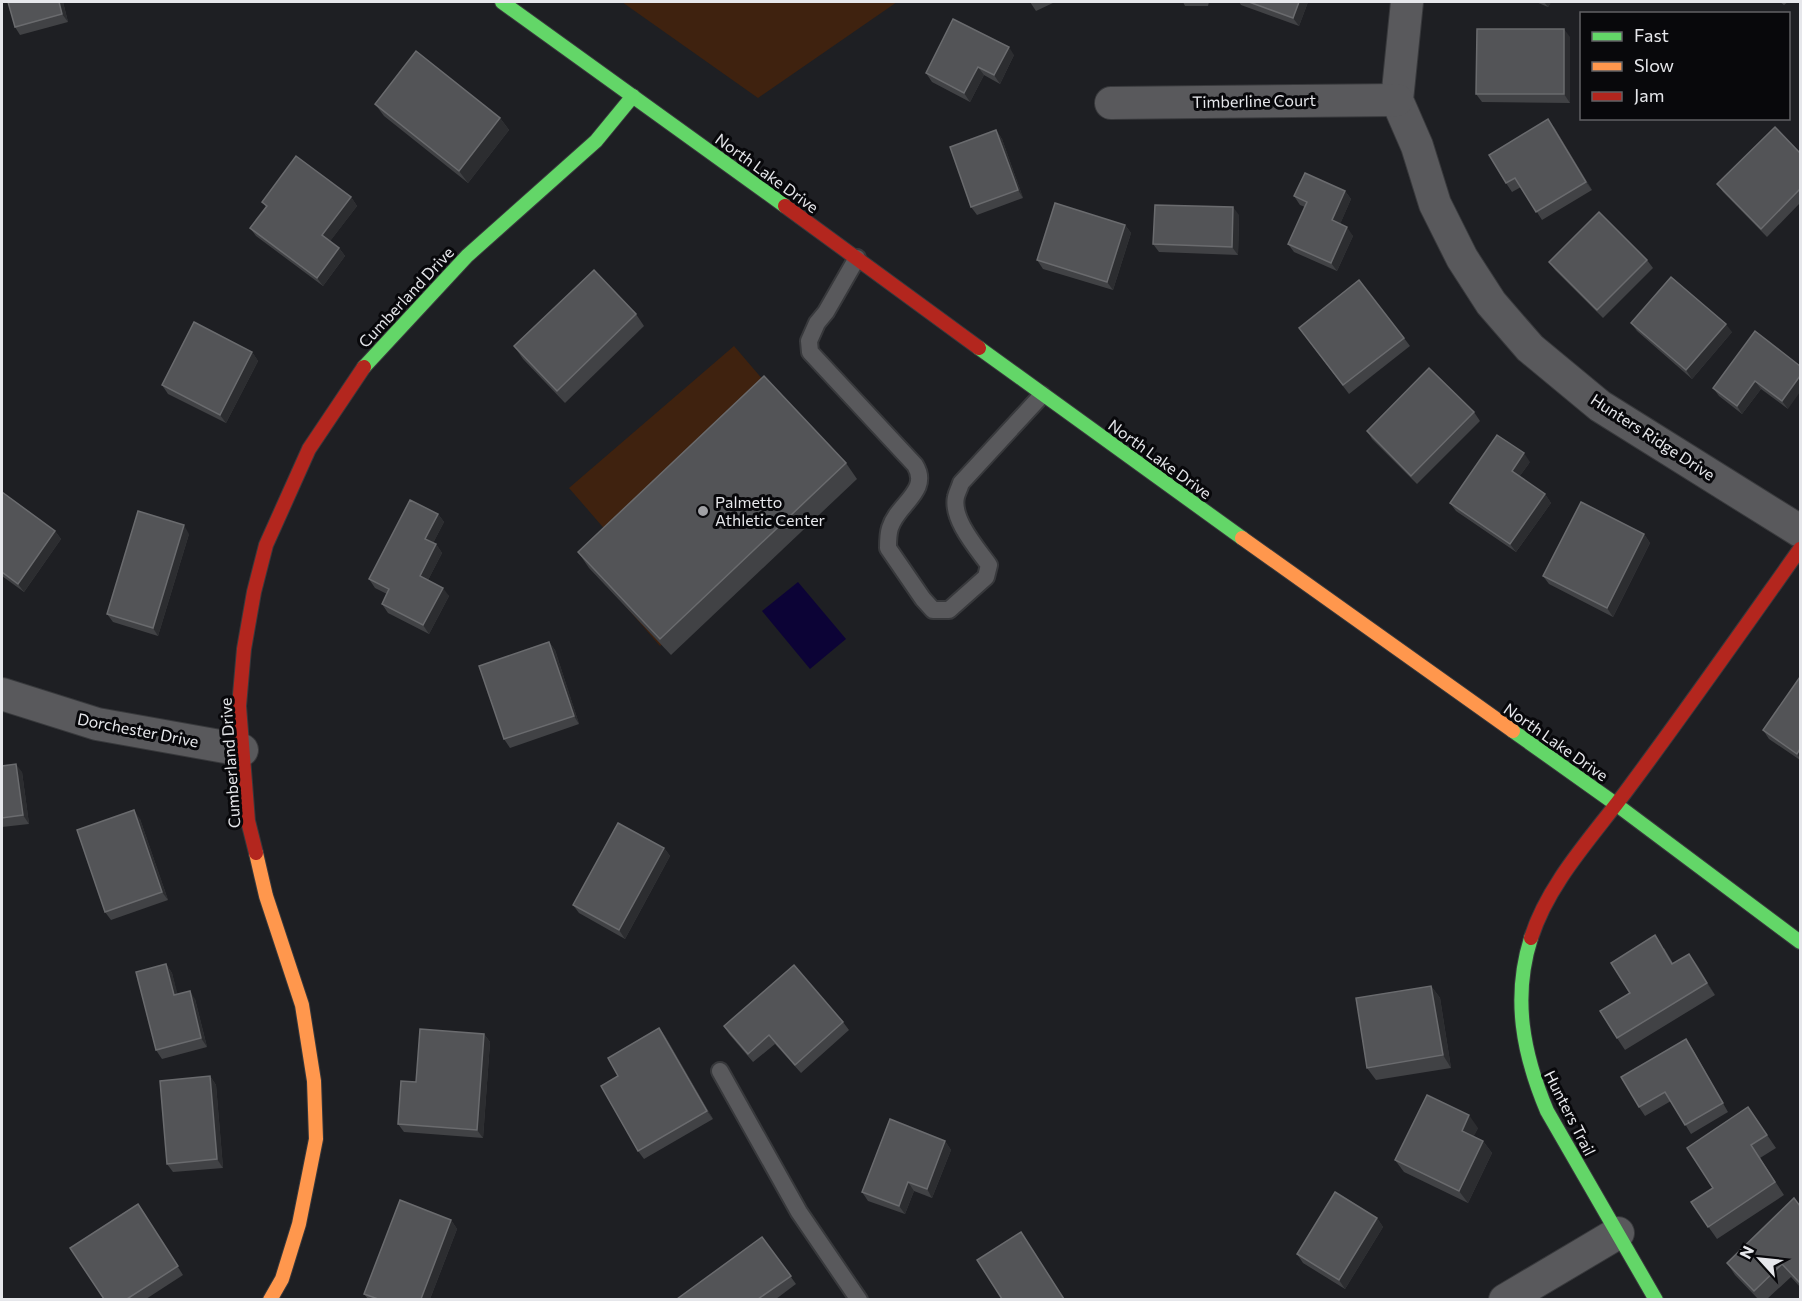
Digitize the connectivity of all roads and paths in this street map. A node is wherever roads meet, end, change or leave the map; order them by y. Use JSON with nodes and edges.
{"nodes":[{"id":1,"x":502,"y":2,"type":"edge"},
{"id":2,"x":1407,"y":2,"type":"edge"},
{"id":3,"x":633,"y":96,"type":"junction"},
{"id":4,"x":1397,"y":100,"type":"junction"},
{"id":5,"x":1111,"y":103,"type":"dead end"},
{"id":6,"x":857,"y":258,"type":"junction"},
{"id":7,"x":1042,"y":395,"type":"junction"},
{"id":8,"x":1800,"y":531,"type":"edge"},
{"id":9,"x":1800,"y":549,"type":"edge"},
{"id":10,"x":2,"y":694,"type":"edge"},
{"id":11,"x":242,"y":750,"type":"junction"},
{"id":12,"x":1617,"y":805,"type":"junction"},
{"id":13,"x":1800,"y":942,"type":"edge"},
{"id":14,"x":720,"y":1071,"type":"dead end"},
{"id":15,"x":1618,"y":1233,"type":"junction"},
{"id":16,"x":270,"y":1299,"type":"edge"},
{"id":17,"x":859,"y":1299,"type":"edge"},
{"id":18,"x":1505,"y":1299,"type":"edge"},
{"id":19,"x":1656,"y":1299,"type":"edge"}],
"edges":[{"from":1,"to":3,"type":"street","name":"North Lake Drive"},
{"from":2,"to":4,"type":"street","name":"Hunters Ridge Drive"},
{"from":3,"to":6,"type":"street","name":"North Lake Drive"},
{"from":3,"to":11,"type":"street","name":"Cumberland Drive"},
{"from":4,"to":5,"type":"street","name":"Timberline Court"},
{"from":4,"to":8,"type":"street","name":"Hunters Ridge Drive"},
{"from":6,"to":7,"type":"street","name":"North Lake Drive"},
{"from":6,"to":7,"type":"lane"},
{"from":7,"to":12,"type":"street","name":"North Lake Drive"},
{"from":9,"to":12,"type":"street"},
{"from":10,"to":11,"type":"street","name":"Dorchester Drive"},
{"from":11,"to":16,"type":"street","name":"Cumberland Drive"},
{"from":12,"to":13,"type":"street","name":"North Lake Drive"},
{"from":12,"to":15,"type":"street","name":"Hunters Trail"},
{"from":14,"to":17,"type":"lane"},
{"from":15,"to":18,"type":"street"},
{"from":15,"to":19,"type":"street","name":"Hunters Trail"}]}
